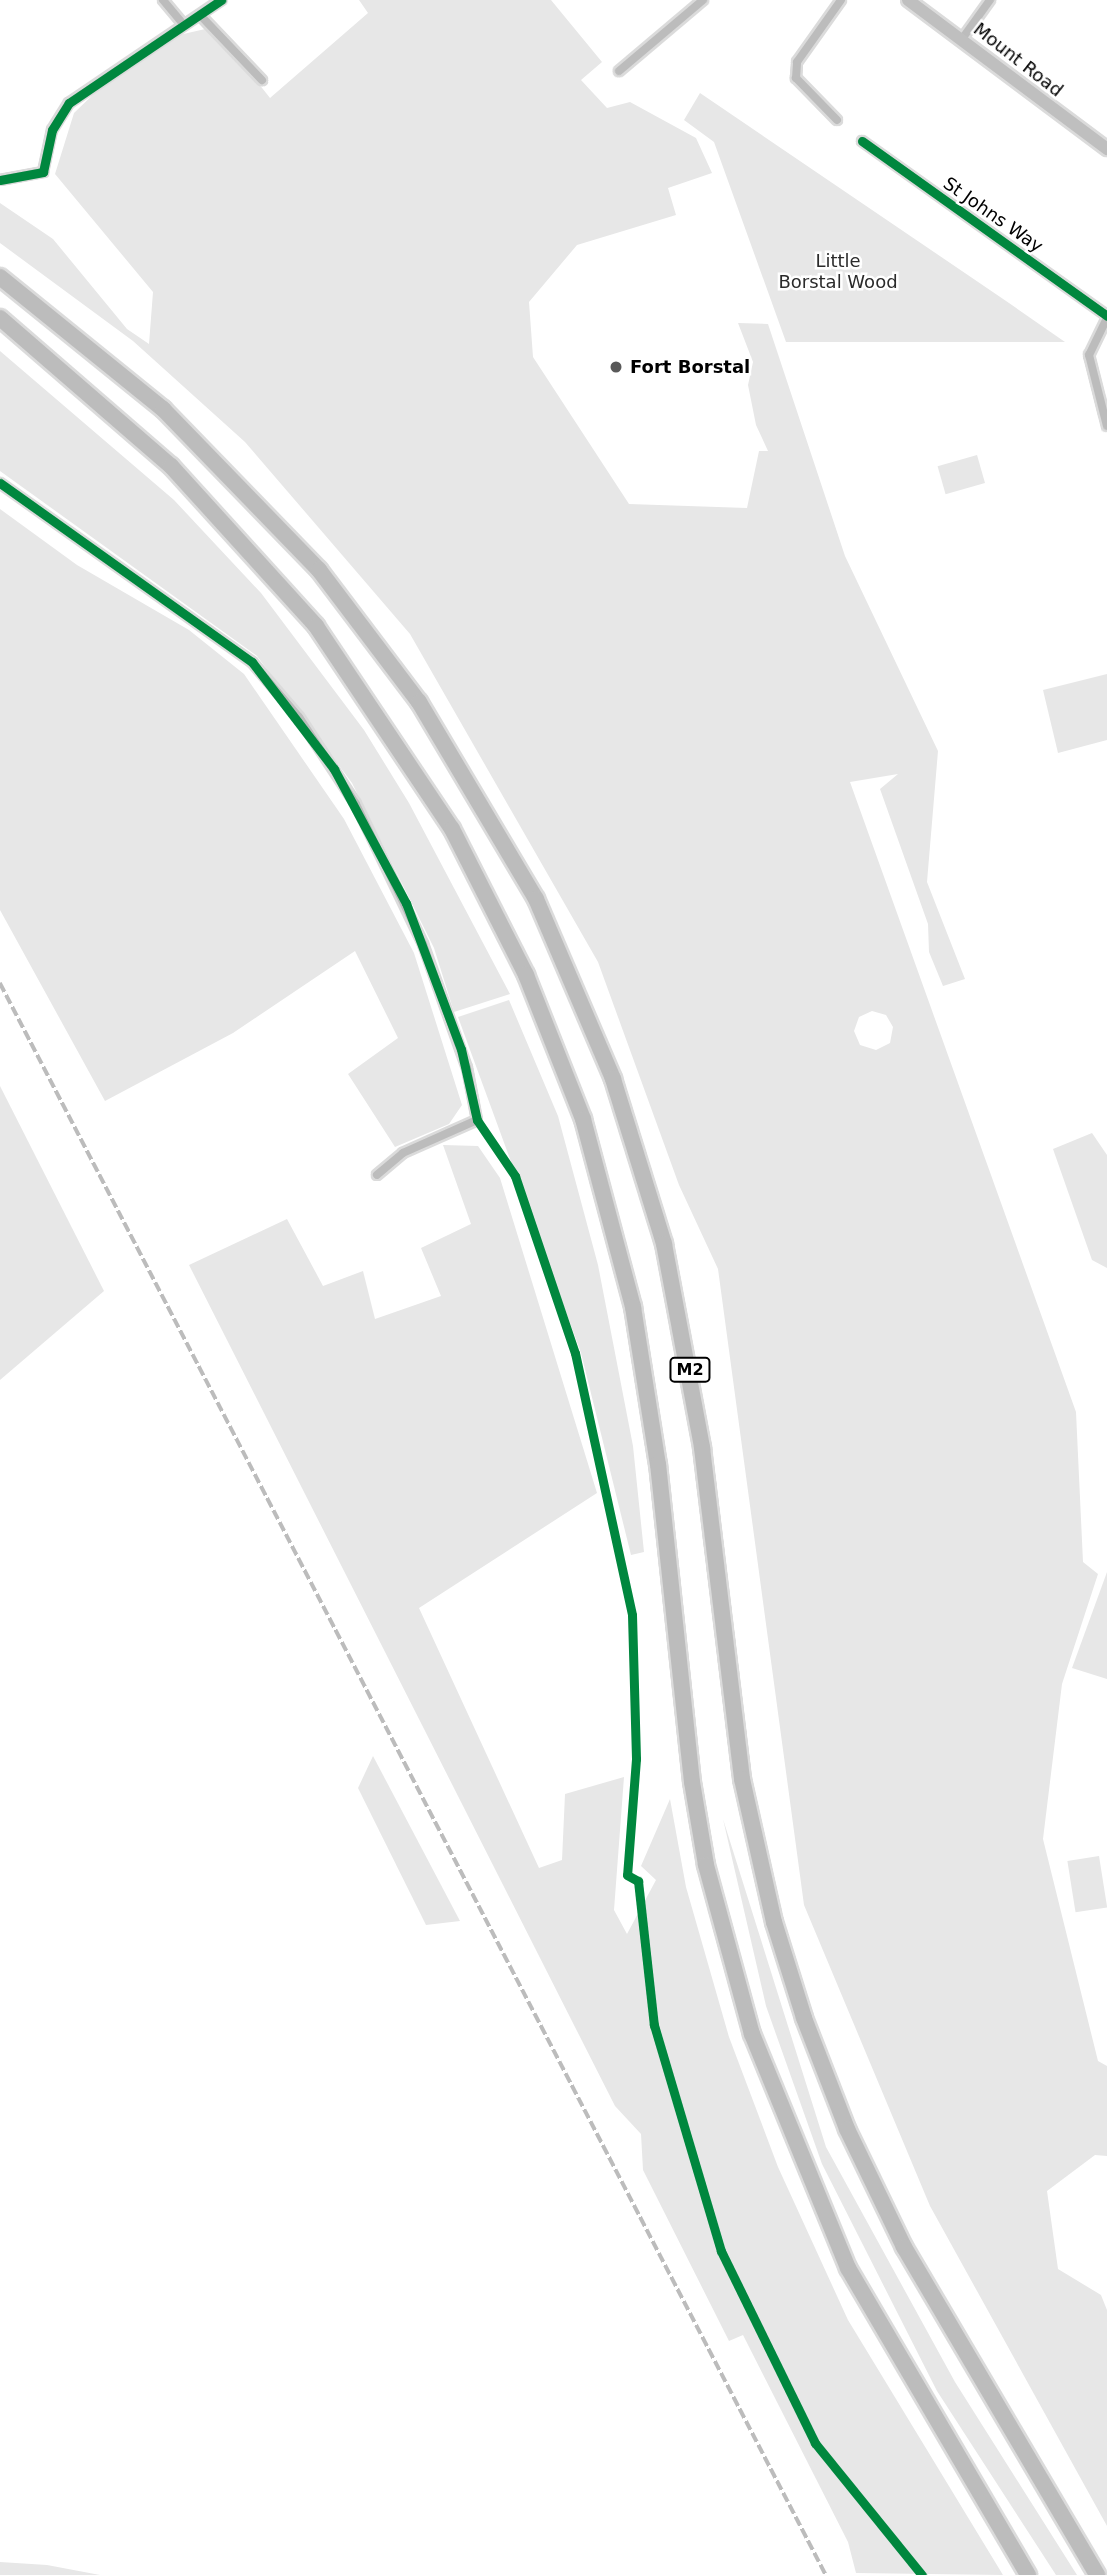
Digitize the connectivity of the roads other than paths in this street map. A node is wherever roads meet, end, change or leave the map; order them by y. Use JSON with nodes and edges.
{"nodes":[{"id":1,"x":163,"y":0,"type":"edge"},
{"id":2,"x":222,"y":0,"type":"edge"},
{"id":3,"x":703,"y":0,"type":"edge"},
{"id":4,"x":841,"y":0,"type":"edge"},
{"id":5,"x":908,"y":0,"type":"edge"},
{"id":6,"x":990,"y":0,"type":"edge"},
{"id":7,"x":200,"y":15,"type":"junction"},
{"id":8,"x":182,"y":23,"type":"junction"},
{"id":9,"x":962,"y":39,"type":"junction"},
{"id":10,"x":619,"y":71,"type":"dead end"},
{"id":11,"x":262,"y":80,"type":"dead end"},
{"id":12,"x":837,"y":120,"type":"dead end"},
{"id":13,"x":862,"y":141,"type":"dead end"},
{"id":14,"x":1107,"y":149,"type":"edge"},
{"id":15,"x":0,"y":180,"type":"edge"},
{"id":16,"x":0,"y":277,"type":"edge"},
{"id":17,"x":1107,"y":317,"type":"edge"},
{"id":18,"x":0,"y":318,"type":"edge"},
{"id":19,"x":1107,"y":426,"type":"edge"},
{"id":20,"x":0,"y":483,"type":"edge"},
{"id":21,"x":377,"y":1175,"type":"dead end"},
{"id":22,"x":1028,"y":2575,"type":"edge"},
{"id":23,"x":1097,"y":2575,"type":"edge"}],
"edges":[{"from":1,"to":8,"type":"street"},
{"from":2,"to":7,"type":"street"},
{"from":3,"to":10,"type":"street"},
{"from":4,"to":12,"type":"street"},
{"from":5,"to":9,"type":"street","name":"Mount Road"},
{"from":6,"to":9,"type":"street"},
{"from":7,"to":8,"type":"street"},
{"from":7,"to":11,"type":"street"},
{"from":8,"to":15,"type":"street"},
{"from":9,"to":14,"type":"street","name":"Mount Road"},
{"from":13,"to":17,"type":"street","name":"St Johns Way"},
{"from":16,"to":23,"type":"highway","number":"M2"},
{"from":17,"to":19,"type":"street"},
{"from":18,"to":22,"type":"highway","number":"M2"},
{"from":20,"to":21,"type":"street"}]}
